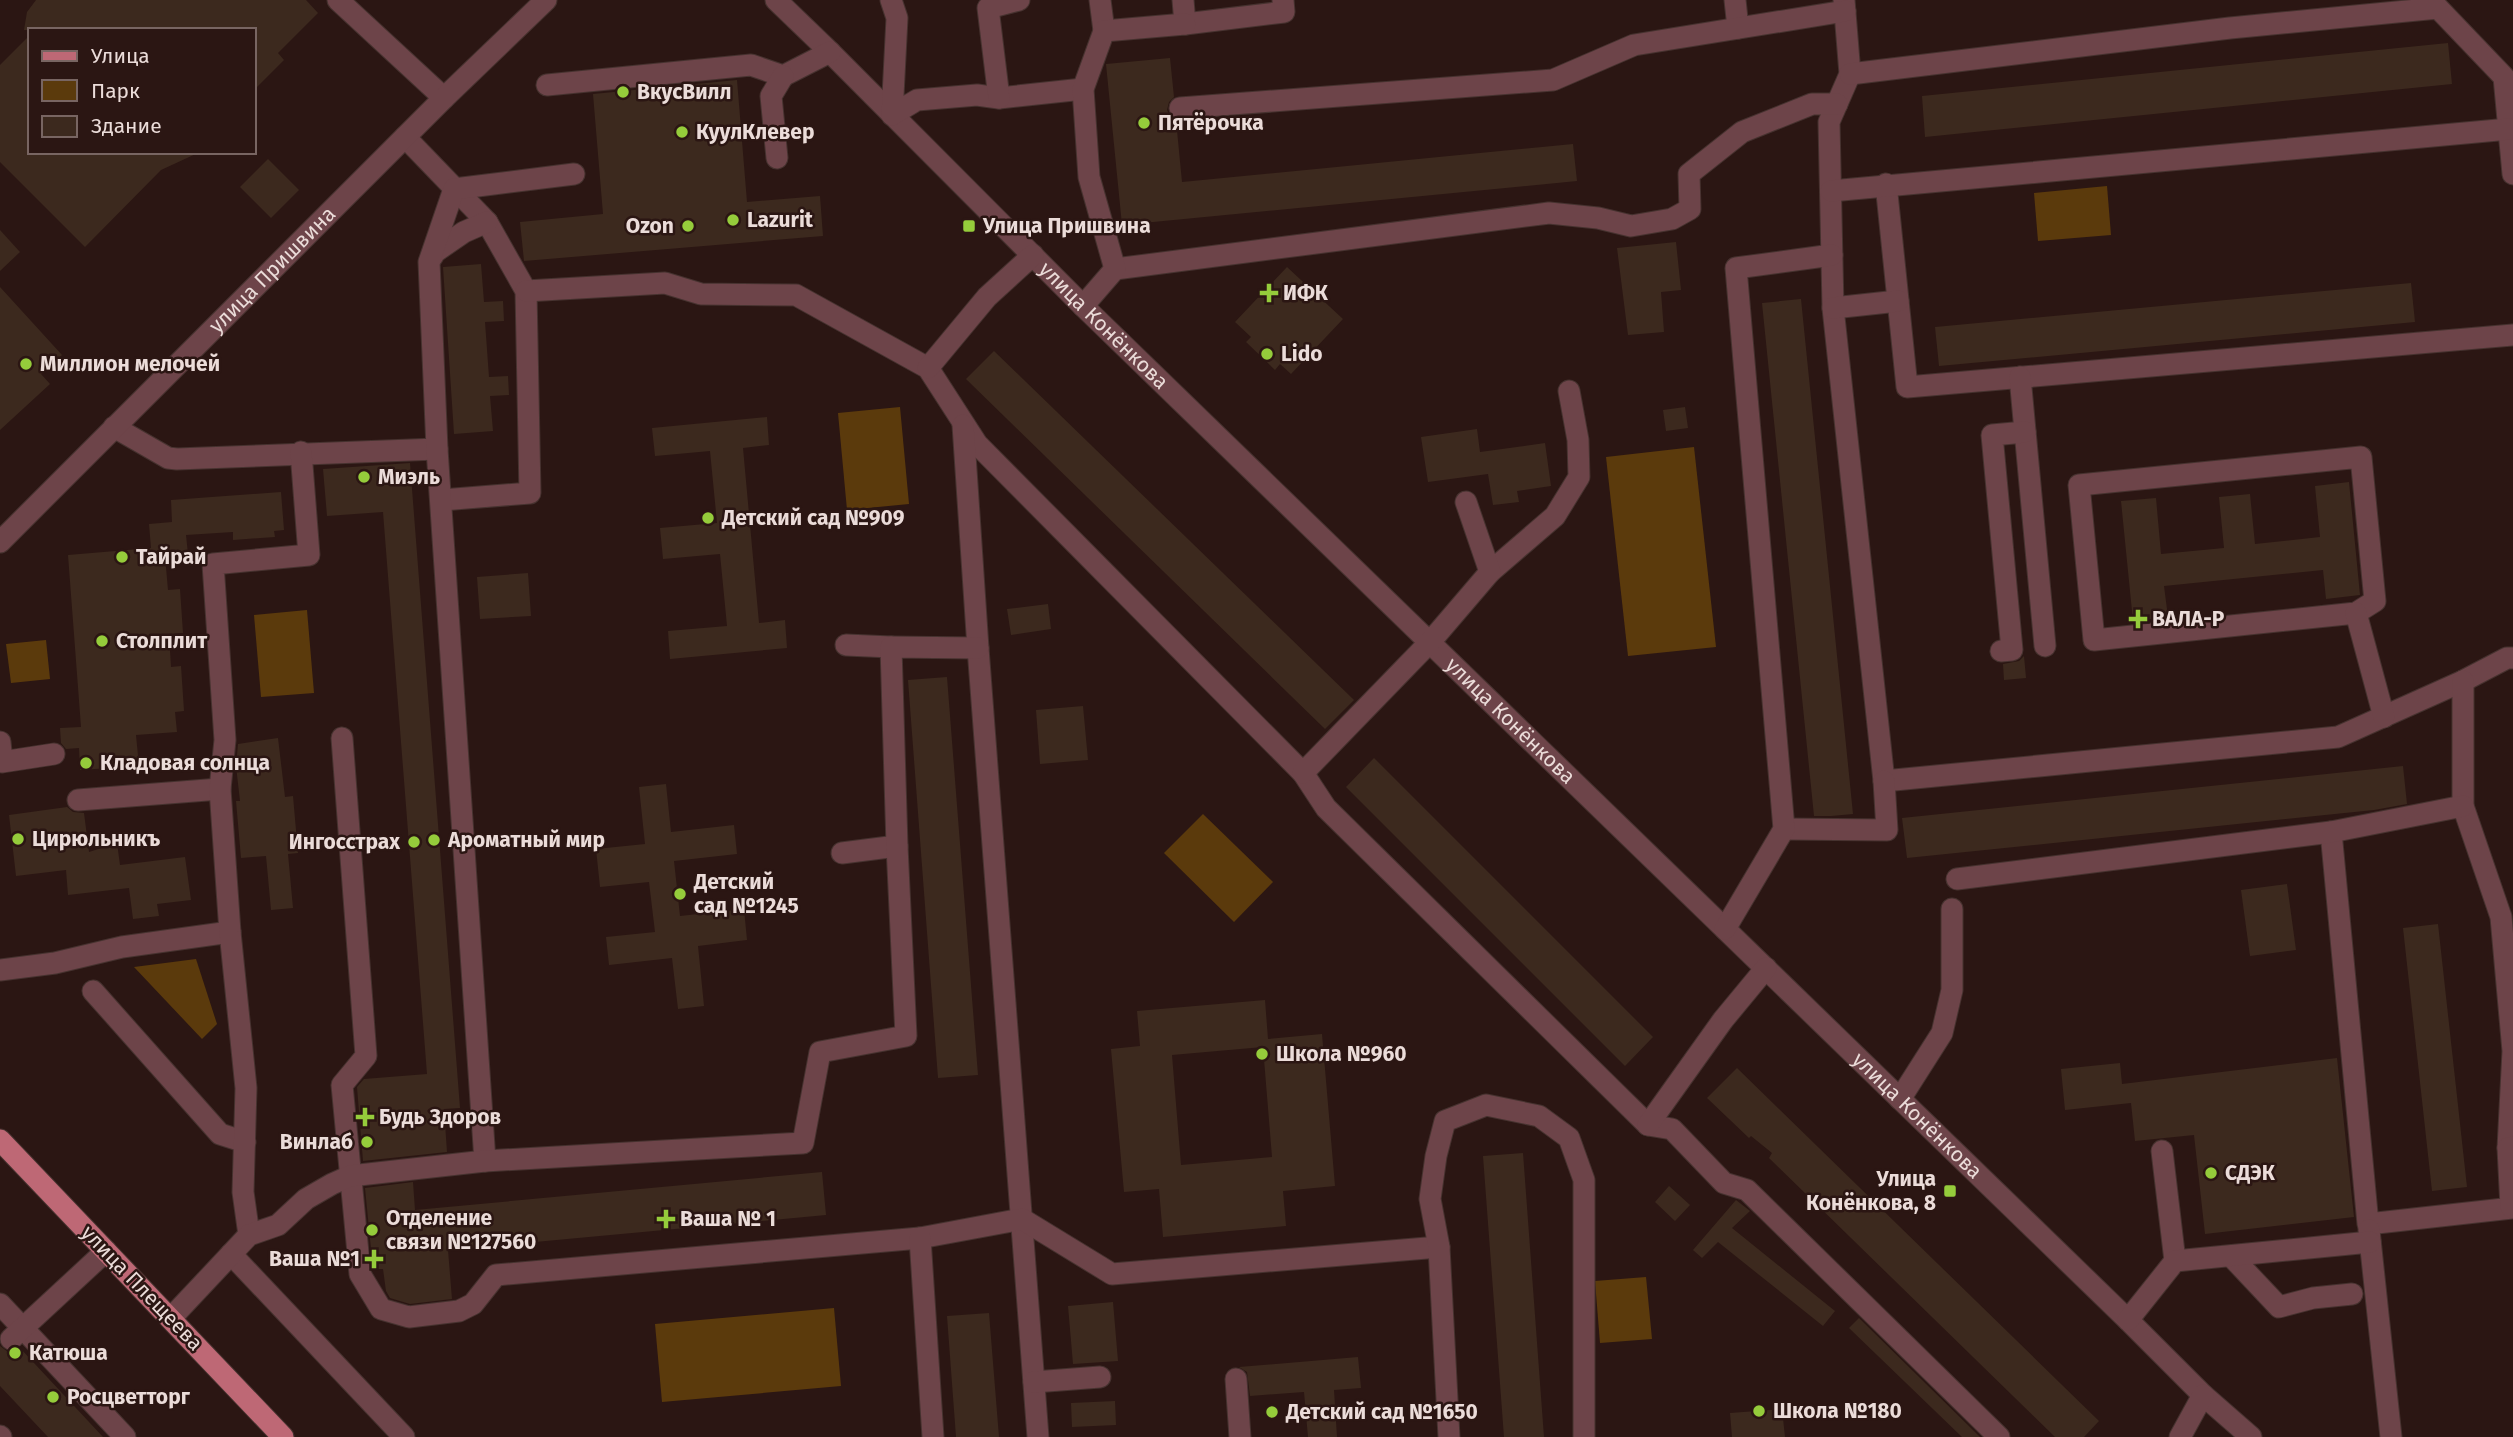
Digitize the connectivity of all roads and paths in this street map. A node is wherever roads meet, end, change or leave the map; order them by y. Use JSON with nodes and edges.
{"nodes":[{"id":1,"x":338,"y":0,"type":"edge"},
{"id":2,"x":546,"y":0,"type":"edge"},
{"id":3,"x":776,"y":0,"type":"edge"},
{"id":4,"x":891,"y":0,"type":"edge"},
{"id":5,"x":1019,"y":0,"type":"edge"},
{"id":6,"x":1100,"y":0,"type":"edge"},
{"id":7,"x":1183,"y":0,"type":"edge"},
{"id":8,"x":1283,"y":0,"type":"edge"},
{"id":9,"x":1735,"y":0,"type":"edge"},
{"id":10,"x":1844,"y":5,"type":"edge"},
{"id":11,"x":1185,"y":24,"type":"junction"},
{"id":12,"x":1738,"y":28,"type":"junction"},
{"id":13,"x":1104,"y":31,"type":"junction"},
{"id":14,"x":830,"y":52,"type":"junction"},
{"id":15,"x":1850,"y":74,"type":"junction"},
{"id":16,"x":783,"y":76,"type":"junction"},
{"id":17,"x":2508,"y":76,"type":"edge"},
{"id":18,"x":547,"y":85,"type":"dead end"},
{"id":19,"x":1083,"y":89,"type":"junction"},
{"id":20,"x":444,"y":98,"type":"junction"},
{"id":21,"x":999,"y":98,"type":"junction"},
{"id":22,"x":1837,"y":104,"type":"junction"},
{"id":23,"x":1180,"y":108,"type":"dead end"},
{"id":24,"x":892,"y":115,"type":"junction"},
{"id":25,"x":2509,"y":129,"type":"junction"},
{"id":26,"x":405,"y":137,"type":"junction"},
{"id":27,"x":777,"y":158,"type":"dead end"},
{"id":28,"x":574,"y":174,"type":"dead end"},
{"id":29,"x":2513,"y":174,"type":"edge"},
{"id":30,"x":1886,"y":184,"type":"junction"},
{"id":31,"x":454,"y":189,"type":"junction"},
{"id":32,"x":1831,"y":191,"type":"junction"},
{"id":33,"x":487,"y":222,"type":"junction"},
{"id":34,"x":1033,"y":255,"type":"junction"},
{"id":35,"x":1832,"y":255,"type":"junction"},
{"id":36,"x":429,"y":262,"type":"junction"},
{"id":37,"x":1115,"y":269,"type":"junction"},
{"id":38,"x":526,"y":291,"type":"junction"},
{"id":39,"x":1898,"y":301,"type":"junction"},
{"id":40,"x":1083,"y":306,"type":"junction"},
{"id":41,"x":1833,"y":309,"type":"junction"},
{"id":42,"x":2513,"y":335,"type":"edge"},
{"id":43,"x":928,"y":368,"type":"junction"},
{"id":44,"x":2020,"y":377,"type":"junction"},
{"id":45,"x":1569,"y":391,"type":"dead end"},
{"id":46,"x":963,"y":425,"type":"junction"},
{"id":47,"x":114,"y":427,"type":"junction"},
{"id":48,"x":2025,"y":432,"type":"junction"},
{"id":49,"x":437,"y":449,"type":"junction"},
{"id":50,"x":301,"y":452,"type":"junction"},
{"id":51,"x":442,"y":500,"type":"junction"},
{"id":52,"x":1466,"y":502,"type":"dead end"},
{"id":53,"x":0,"y":542,"type":"edge"},
{"id":54,"x":1490,"y":572,"type":"junction"},
{"id":55,"x":2356,"y":613,"type":"junction"},
{"id":56,"x":1431,"y":641,"type":"junction"},
{"id":57,"x":846,"y":645,"type":"dead end"},
{"id":58,"x":2045,"y":646,"type":"dead end"},
{"id":59,"x":891,"y":647,"type":"junction"},
{"id":60,"x":978,"y":648,"type":"junction"},
{"id":61,"x":2001,"y":651,"type":"dead end"},
{"id":62,"x":2513,"y":658,"type":"edge"},
{"id":63,"x":2463,"y":681,"type":"junction"},
{"id":64,"x":2384,"y":717,"type":"junction"},
{"id":65,"x":342,"y":738,"type":"dead end"},
{"id":66,"x":0,"y":742,"type":"edge"},
{"id":67,"x":54,"y":754,"type":"dead end"},
{"id":68,"x":1303,"y":773,"type":"junction"},
{"id":69,"x":1884,"y":781,"type":"junction"},
{"id":70,"x":220,"y":789,"type":"junction"},
{"id":71,"x":78,"y":800,"type":"dead end"},
{"id":72,"x":2463,"y":806,"type":"junction"},
{"id":73,"x":1784,"y":829,"type":"junction"},
{"id":74,"x":2331,"y":832,"type":"junction"},
{"id":75,"x":897,"y":846,"type":"junction"},
{"id":76,"x":842,"y":853,"type":"dead end"},
{"id":77,"x":1956,"y":879,"type":"dead end"},
{"id":78,"x":1952,"y":909,"type":"dead end"},
{"id":79,"x":1725,"y":929,"type":"junction"},
{"id":80,"x":230,"y":932,"type":"junction"},
{"id":81,"x":1766,"y":968,"type":"junction"},
{"id":82,"x":0,"y":970,"type":"edge"},
{"id":83,"x":93,"y":992,"type":"dead end"},
{"id":84,"x":1900,"y":1099,"type":"junction"},
{"id":85,"x":1648,"y":1125,"type":"junction"},
{"id":86,"x":0,"y":1140,"type":"edge"},
{"id":87,"x":245,"y":1142,"type":"junction"},
{"id":88,"x":2510,"y":1148,"type":"edge"},
{"id":89,"x":2162,"y":1151,"type":"dead end"},
{"id":90,"x":485,"y":1161,"type":"junction"},
{"id":91,"x":350,"y":1176,"type":"junction"},
{"id":92,"x":2512,"y":1208,"type":"edge"},
{"id":93,"x":1022,"y":1219,"type":"junction"},
{"id":94,"x":2369,"y":1233,"type":"junction"},
{"id":95,"x":249,"y":1235,"type":"junction"},
{"id":96,"x":920,"y":1238,"type":"junction"},
{"id":97,"x":1439,"y":1247,"type":"junction"},
{"id":98,"x":106,"y":1251,"type":"junction"},
{"id":99,"x":231,"y":1254,"type":"junction"},
{"id":100,"x":2231,"y":1256,"type":"junction"},
{"id":101,"x":2175,"y":1261,"type":"junction"},
{"id":102,"x":2352,"y":1294,"type":"dead end"},
{"id":103,"x":0,"y":1304,"type":"edge"},
{"id":104,"x":172,"y":1318,"type":"junction"},
{"id":105,"x":2128,"y":1320,"type":"junction"},
{"id":106,"x":17,"y":1334,"type":"junction"},
{"id":107,"x":1100,"y":1377,"type":"dead end"},
{"id":108,"x":1236,"y":1379,"type":"dead end"},
{"id":109,"x":1034,"y":1382,"type":"junction"},
{"id":110,"x":2203,"y":1395,"type":"junction"},
{"id":111,"x":125,"y":1437,"type":"edge"},
{"id":112,"x":282,"y":1437,"type":"edge"},
{"id":113,"x":404,"y":1437,"type":"edge"},
{"id":114,"x":933,"y":1437,"type":"edge"},
{"id":115,"x":1038,"y":1437,"type":"edge"},
{"id":116,"x":1240,"y":1437,"type":"edge"},
{"id":117,"x":1449,"y":1437,"type":"edge"},
{"id":118,"x":1584,"y":1437,"type":"edge"},
{"id":119,"x":1999,"y":1437,"type":"edge"},
{"id":120,"x":2180,"y":1437,"type":"edge"},
{"id":121,"x":2251,"y":1437,"type":"edge"},
{"id":122,"x":2391,"y":1437,"type":"edge"}],
"edges":[{"from":1,"to":20,"type":"street"},
{"from":2,"to":20,"type":"street","name":"улица Пришвина"},
{"from":3,"to":14,"type":"street","name":"улица Конёнкова"},
{"from":4,"to":24,"type":"street"},
{"from":5,"to":21,"type":"street"},
{"from":6,"to":13,"type":"street"},
{"from":7,"to":11,"type":"street"},
{"from":8,"to":11,"type":"street"},
{"from":9,"to":12,"type":"street"},
{"from":10,"to":12,"type":"street"},
{"from":10,"to":15,"type":"street"},
{"from":11,"to":13,"type":"street"},
{"from":12,"to":23,"type":"street"},
{"from":13,"to":19,"type":"street"},
{"from":14,"to":16,"type":"street"},
{"from":14,"to":24,"type":"street","name":"улица Конёнкова"},
{"from":15,"to":17,"type":"street"},
{"from":15,"to":22,"type":"street"},
{"from":16,"to":18,"type":"street"},
{"from":16,"to":27,"type":"street"},
{"from":17,"to":25,"type":"street"},
{"from":19,"to":21,"type":"street"},
{"from":19,"to":37,"type":"street"},
{"from":20,"to":26,"type":"street","name":"улица Пришвина"},
{"from":21,"to":24,"type":"street"},
{"from":22,"to":32,"type":"street"},
{"from":22,"to":37,"type":"street"},
{"from":24,"to":34,"type":"street","name":"улица Конёнкова"},
{"from":25,"to":29,"type":"street"},
{"from":25,"to":30,"type":"street"},
{"from":26,"to":31,"type":"street"},
{"from":26,"to":47,"type":"street","name":"улица Пришвина"},
{"from":28,"to":31,"type":"street"},
{"from":30,"to":32,"type":"street"},
{"from":30,"to":39,"type":"street"},
{"from":31,"to":33,"type":"street"},
{"from":31,"to":36,"type":"street"},
{"from":32,"to":35,"type":"street"},
{"from":33,"to":36,"type":"street"},
{"from":33,"to":38,"type":"street"},
{"from":34,"to":40,"type":"street","name":"улица Конёнкова"},
{"from":34,"to":43,"type":"street"},
{"from":35,"to":41,"type":"street"},
{"from":35,"to":73,"type":"street"},
{"from":36,"to":49,"type":"street"},
{"from":37,"to":40,"type":"street"},
{"from":38,"to":43,"type":"street"},
{"from":38,"to":51,"type":"street"},
{"from":39,"to":41,"type":"street"},
{"from":39,"to":44,"type":"street"},
{"from":40,"to":56,"type":"street","name":"улица Конёнкова"},
{"from":41,"to":69,"type":"street"},
{"from":42,"to":44,"type":"street"},
{"from":43,"to":46,"type":"street"},
{"from":44,"to":48,"type":"street"},
{"from":45,"to":54,"type":"street"},
{"from":46,"to":60,"type":"street"},
{"from":46,"to":68,"type":"street"},
{"from":47,"to":50,"type":"street"},
{"from":47,"to":53,"type":"street","name":"улица Пришвина"},
{"from":48,"to":58,"type":"street"},
{"from":48,"to":61,"type":"street"},
{"from":49,"to":50,"type":"street"},
{"from":49,"to":51,"type":"street"},
{"from":50,"to":70,"type":"street"},
{"from":51,"to":90,"type":"street"},
{"from":52,"to":54,"type":"street"},
{"from":54,"to":56,"type":"street"},
{"from":55,"to":55,"type":"street"},
{"from":55,"to":64,"type":"street"},
{"from":56,"to":68,"type":"street"},
{"from":56,"to":79,"type":"street","name":"улица Конёнкова"},
{"from":57,"to":59,"type":"street"},
{"from":59,"to":60,"type":"street"},
{"from":59,"to":75,"type":"street"},
{"from":60,"to":93,"type":"street"},
{"from":62,"to":63,"type":"street"},
{"from":63,"to":64,"type":"street"},
{"from":63,"to":72,"type":"street"},
{"from":64,"to":69,"type":"street"},
{"from":65,"to":91,"type":"street"},
{"from":66,"to":67,"type":"street"},
{"from":68,"to":85,"type":"street"},
{"from":69,"to":73,"type":"street"},
{"from":70,"to":71,"type":"street"},
{"from":70,"to":80,"type":"street"},
{"from":72,"to":74,"type":"street"},
{"from":72,"to":88,"type":"street"},
{"from":73,"to":79,"type":"street"},
{"from":74,"to":77,"type":"street"},
{"from":74,"to":94,"type":"street"},
{"from":75,"to":76,"type":"street"},
{"from":75,"to":90,"type":"street"},
{"from":78,"to":84,"type":"street"},
{"from":79,"to":81,"type":"street","name":"улица Конёнкова"},
{"from":80,"to":82,"type":"street"},
{"from":80,"to":87,"type":"street"},
{"from":81,"to":84,"type":"street","name":"улица Конёнкова"},
{"from":81,"to":85,"type":"street"},
{"from":83,"to":87,"type":"street"},
{"from":84,"to":105,"type":"street","name":"улица Конёнкова"},
{"from":85,"to":119,"type":"street"},
{"from":86,"to":98,"type":"main road","name":"улица Плещеева"},
{"from":87,"to":95,"type":"street"},
{"from":88,"to":92,"type":"street"},
{"from":89,"to":101,"type":"street"},
{"from":90,"to":91,"type":"street"},
{"from":91,"to":95,"type":"street"},
{"from":91,"to":96,"type":"street"},
{"from":92,"to":94,"type":"street"},
{"from":93,"to":96,"type":"street"},
{"from":93,"to":97,"type":"street"},
{"from":93,"to":109,"type":"street"},
{"from":94,"to":100,"type":"street"},
{"from":94,"to":122,"type":"street"},
{"from":95,"to":99,"type":"street"},
{"from":96,"to":114,"type":"street"},
{"from":97,"to":117,"type":"street"},
{"from":97,"to":118,"type":"street"},
{"from":98,"to":104,"type":"main road","name":"улица Плещеева"},
{"from":98,"to":106,"type":"street"},
{"from":99,"to":104,"type":"street"},
{"from":99,"to":113,"type":"street"},
{"from":100,"to":101,"type":"street"},
{"from":100,"to":102,"type":"street"},
{"from":101,"to":105,"type":"street"},
{"from":103,"to":106,"type":"street"},
{"from":104,"to":112,"type":"main road","name":"улица Плещеева"},
{"from":105,"to":110,"type":"street","name":"улица Конёнкова"},
{"from":106,"to":111,"type":"street"},
{"from":107,"to":109,"type":"street"},
{"from":108,"to":116,"type":"street"},
{"from":109,"to":115,"type":"street"},
{"from":110,"to":120,"type":"street"},
{"from":110,"to":121,"type":"street","name":"улица Конёнкова"}]}
